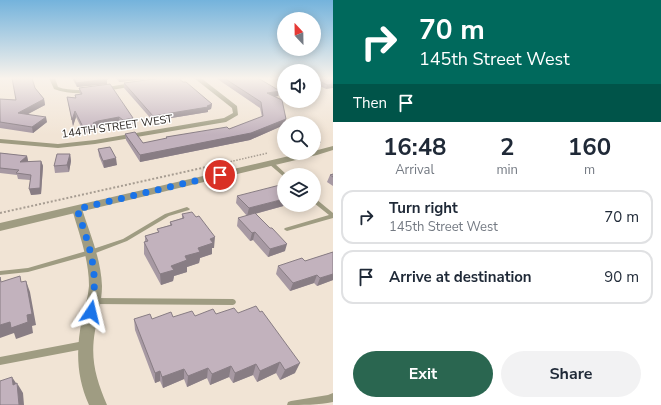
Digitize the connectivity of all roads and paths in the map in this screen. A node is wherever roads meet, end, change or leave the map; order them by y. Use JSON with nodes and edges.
{"nodes":[{"id":1,"x":222,"y":97,"type":"edge"},
{"id":2,"x":0,"y":141,"type":"edge"},
{"id":3,"x":333,"y":148,"type":"edge"},
{"id":4,"x":321,"y":151,"type":"edge"},
{"id":5,"x":277,"y":157,"type":"edge"},
{"id":6,"x":270,"y":158,"type":"junction"},
{"id":7,"x":279,"y":168,"type":"edge"},
{"id":8,"x":321,"y":206,"type":"edge"},
{"id":9,"x":77,"y":209,"type":"junction"},
{"id":10,"x":187,"y":209,"type":"dead end"},
{"id":11,"x":0,"y":213,"type":"edge"},
{"id":12,"x":333,"y":216,"type":"edge"},
{"id":13,"x":0,"y":227,"type":"edge"},
{"id":14,"x":287,"y":229,"type":"dead end"},
{"id":15,"x":91,"y":252,"type":"junction"},
{"id":16,"x":0,"y":273,"type":"edge"},
{"id":17,"x":93,"y":301,"type":"junction"},
{"id":18,"x":233,"y":302,"type":"dead end"},
{"id":19,"x":84,"y":345,"type":"junction"},
{"id":20,"x":0,"y":361,"type":"edge"},
{"id":21,"x":333,"y":397,"type":"edge"},
{"id":22,"x":98,"y":405,"type":"edge"},
{"id":23,"x":291,"y":405,"type":"edge"}],
"edges":[{"from":1,"to":2,"type":"street","name":"144TH STREET WEST"},
{"from":3,"to":4,"type":"street"},
{"from":5,"to":6,"type":"street"},
{"from":6,"to":7,"type":"lane"},
{"from":6,"to":9,"type":"street"},
{"from":6,"to":11,"type":"path"},
{"from":8,"to":12,"type":"lane"},
{"from":9,"to":13,"type":"street"},
{"from":9,"to":15,"type":"street"},
{"from":10,"to":15,"type":"lane"},
{"from":12,"to":14,"type":"lane"},
{"from":15,"to":16,"type":"lane"},
{"from":15,"to":17,"type":"street"},
{"from":17,"to":18,"type":"lane"},
{"from":17,"to":19,"type":"street"},
{"from":19,"to":20,"type":"lane"},
{"from":19,"to":22,"type":"street"},
{"from":21,"to":23,"type":"lane"}]}
